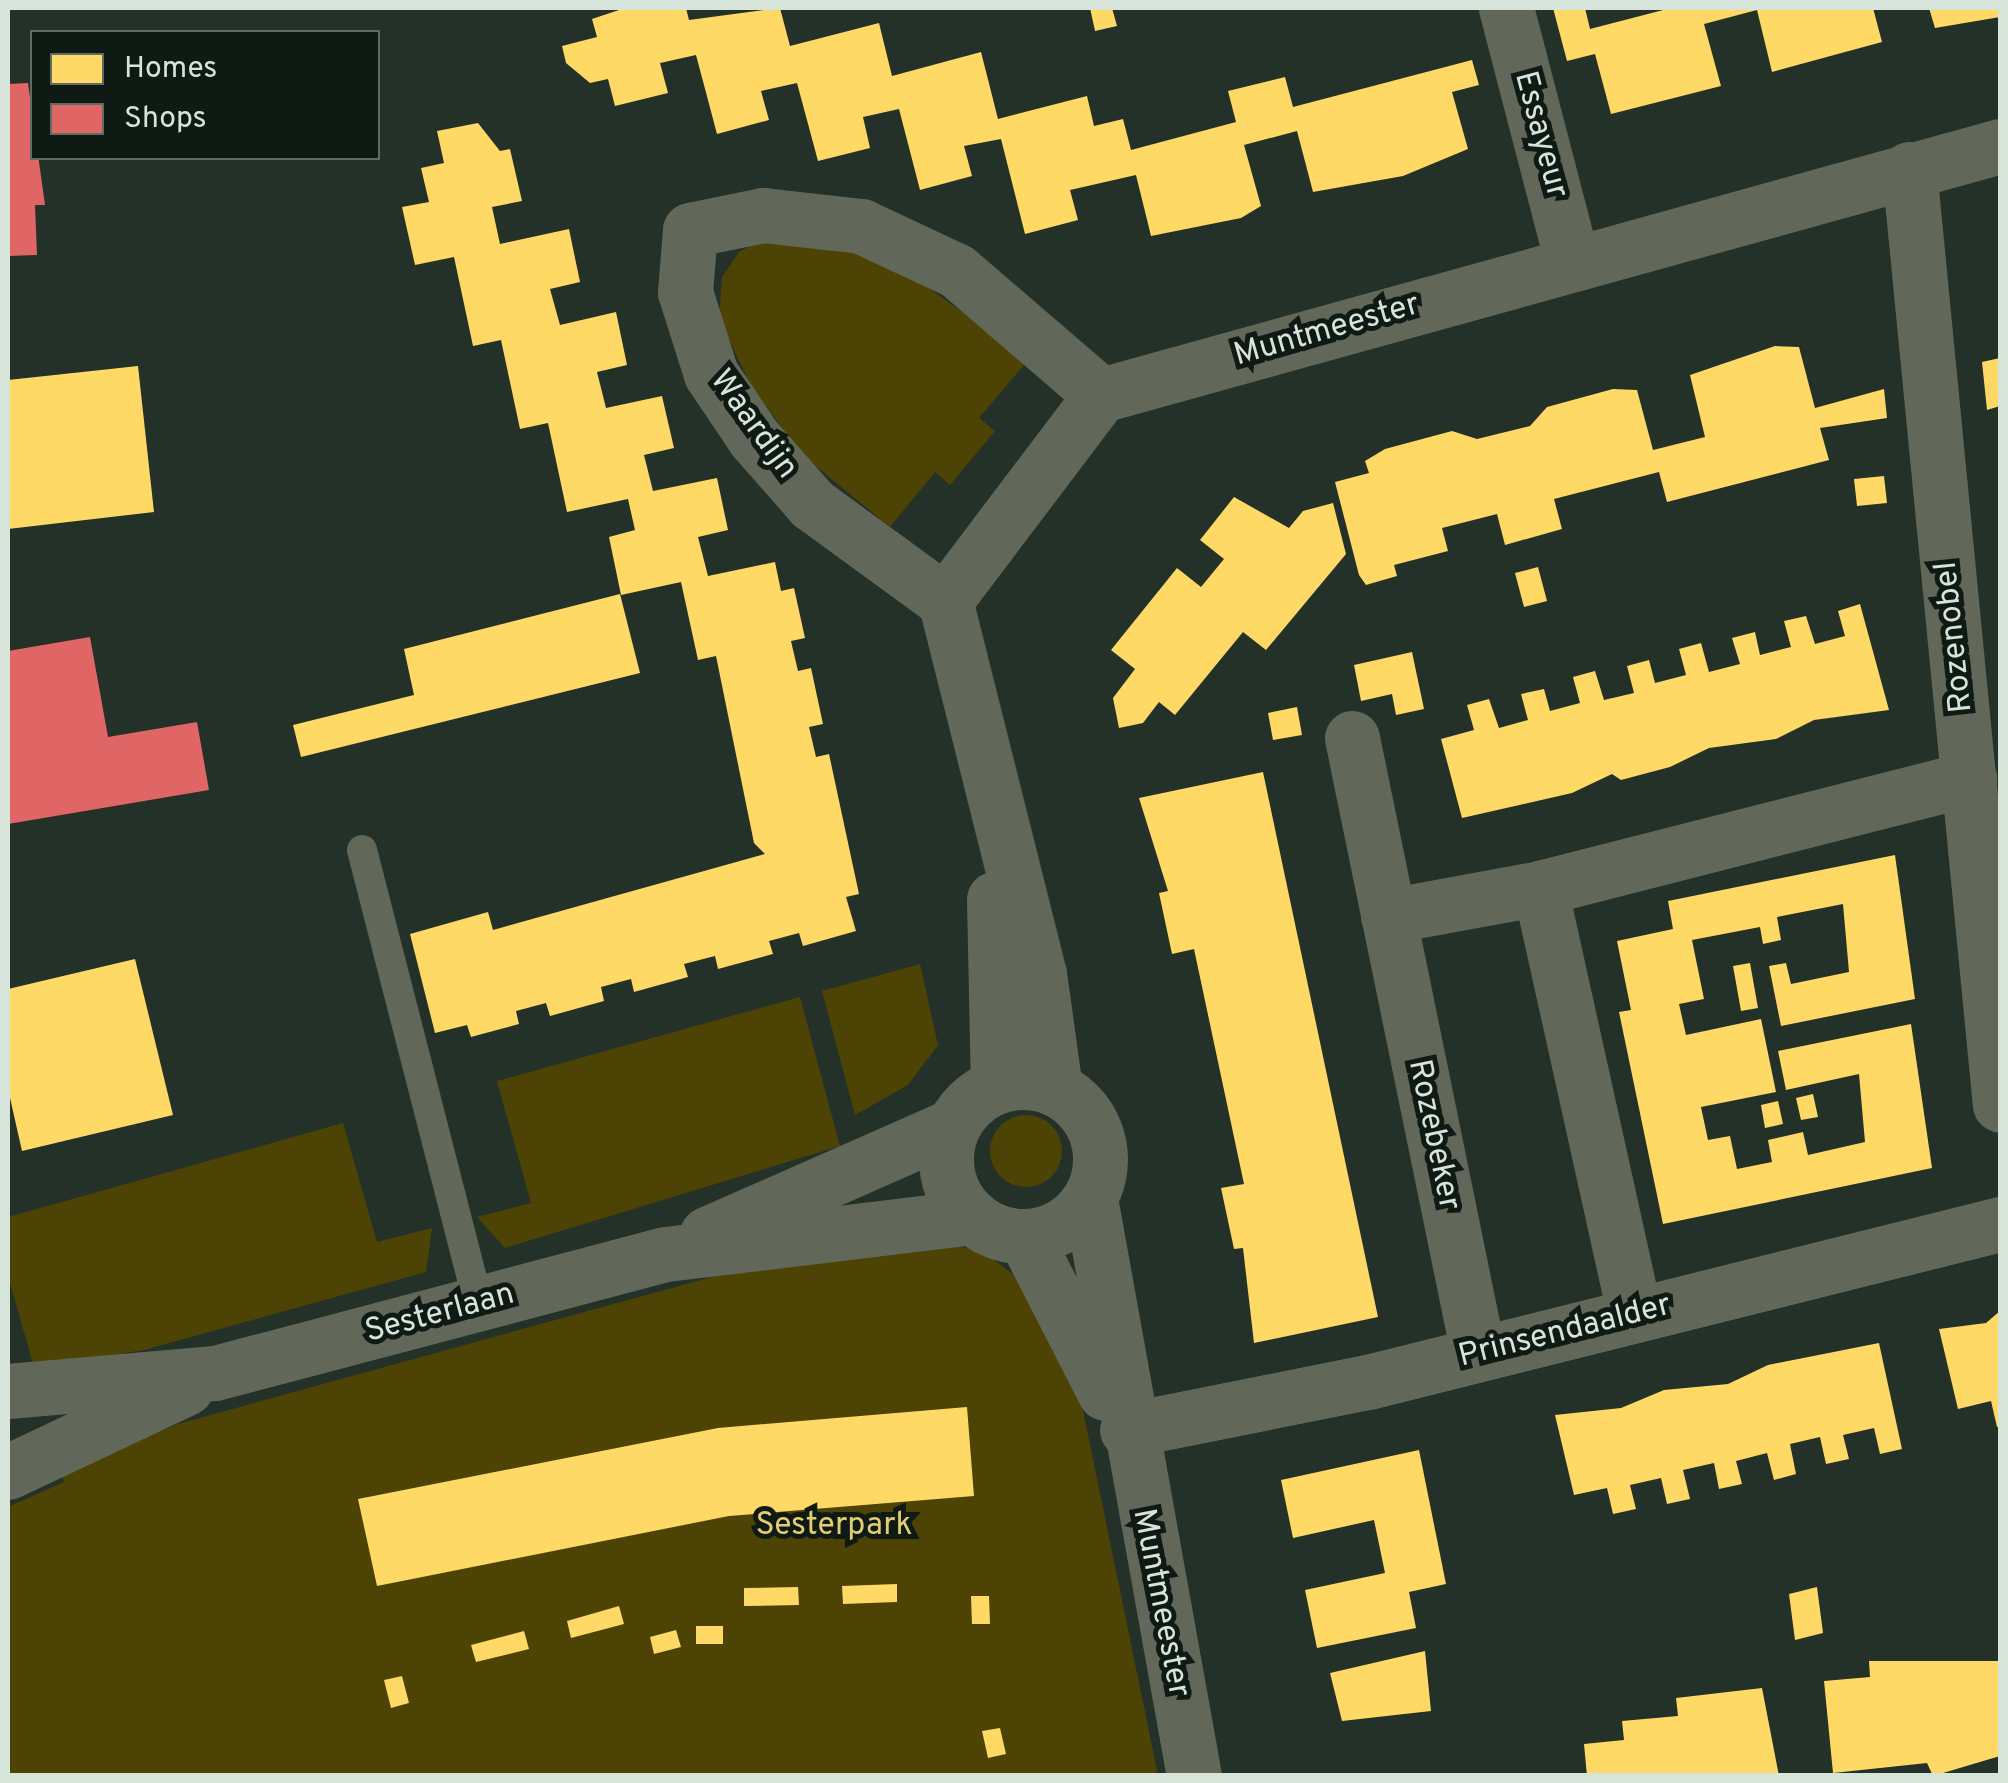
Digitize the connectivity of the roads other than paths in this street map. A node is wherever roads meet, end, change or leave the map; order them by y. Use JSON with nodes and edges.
{"nodes":[{"id":1,"x":1506,"y":8,"type":"edge"},
{"id":2,"x":2000,"y":146,"type":"edge"},
{"id":3,"x":1909,"y":169,"type":"junction"},
{"id":4,"x":1572,"y":262,"type":"junction"},
{"id":5,"x":1101,"y":395,"type":"junction"},
{"id":6,"x":945,"y":602,"type":"junction"},
{"id":7,"x":1352,"y":738,"type":"dead end"},
{"id":8,"x":1969,"y":779,"type":"junction"},
{"id":9,"x":991,"y":801,"type":"junction"},
{"id":10,"x":362,"y":850,"type":"dead end"},
{"id":11,"x":1540,"y":888,"type":"junction"},
{"id":12,"x":1388,"y":916,"type":"junction"},
{"id":13,"x":998,"y":1085,"type":"junction"},
{"id":14,"x":1055,"y":1089,"type":"junction"},
{"id":15,"x":2000,"y":1104,"type":"edge"},
{"id":16,"x":952,"y":1126,"type":"junction"},
{"id":17,"x":1090,"y":1198,"type":"junction"},
{"id":18,"x":970,"y":1217,"type":"junction"},
{"id":19,"x":2000,"y":1224,"type":"edge"},
{"id":20,"x":1026,"y":1236,"type":"junction"},
{"id":21,"x":666,"y":1254,"type":"junction"},
{"id":22,"x":478,"y":1304,"type":"junction"},
{"id":23,"x":1635,"y":1315,"type":"junction"},
{"id":24,"x":1478,"y":1353,"type":"junction"},
{"id":25,"x":216,"y":1374,"type":"junction"},
{"id":26,"x":8,"y":1391,"type":"edge"},
{"id":27,"x":1127,"y":1430,"type":"junction"},
{"id":28,"x":8,"y":1472,"type":"edge"},
{"id":29,"x":1194,"y":1776,"type":"edge"}],
"edges":[{"from":1,"to":4,"type":"street","name":"Essayeur"},
{"from":2,"to":3,"type":"street","name":"Muntmeester"},
{"from":3,"to":4,"type":"street","name":"Muntmeester"},
{"from":3,"to":8,"type":"street","name":"Rozenobel"},
{"from":4,"to":5,"type":"street","name":"Muntmeester"},
{"from":5,"to":6,"type":"street"},
{"from":5,"to":6,"type":"street","name":"Waardijn"},
{"from":6,"to":9,"type":"street"},
{"from":7,"to":12,"type":"street","name":"Rozebeker"},
{"from":8,"to":11,"type":"street"},
{"from":8,"to":15,"type":"street","name":"Rozenobel"},
{"from":9,"to":13,"type":"street"},
{"from":9,"to":14,"type":"street"},
{"from":10,"to":22,"type":"lane"},
{"from":11,"to":12,"type":"street"},
{"from":11,"to":23,"type":"street"},
{"from":12,"to":24,"type":"street","name":"Rozebeker"},
{"from":13,"to":14,"type":"street"},
{"from":13,"to":16,"type":"street"},
{"from":14,"to":17,"type":"street"},
{"from":16,"to":18,"type":"street"},
{"from":16,"to":21,"type":"street","name":"Sesterlaan"},
{"from":17,"to":20,"type":"street"},
{"from":17,"to":27,"type":"street","name":"Muntmeester"},
{"from":18,"to":20,"type":"street"},
{"from":18,"to":21,"type":"street","name":"Sesterlaan"},
{"from":19,"to":23,"type":"street","name":"Prinsendaalder"},
{"from":20,"to":27,"type":"street","name":"Muntmeester"},
{"from":21,"to":22,"type":"street","name":"Sesterlaan"},
{"from":22,"to":25,"type":"street","name":"Sesterlaan"},
{"from":23,"to":24,"type":"street","name":"Prinsendaalder"},
{"from":24,"to":27,"type":"street","name":"Prinsendaalder"},
{"from":25,"to":26,"type":"street","name":"Sesterlaan"},
{"from":25,"to":28,"type":"street","name":"Sesterlaan"},
{"from":27,"to":29,"type":"street","name":"Muntmeester"}]}
